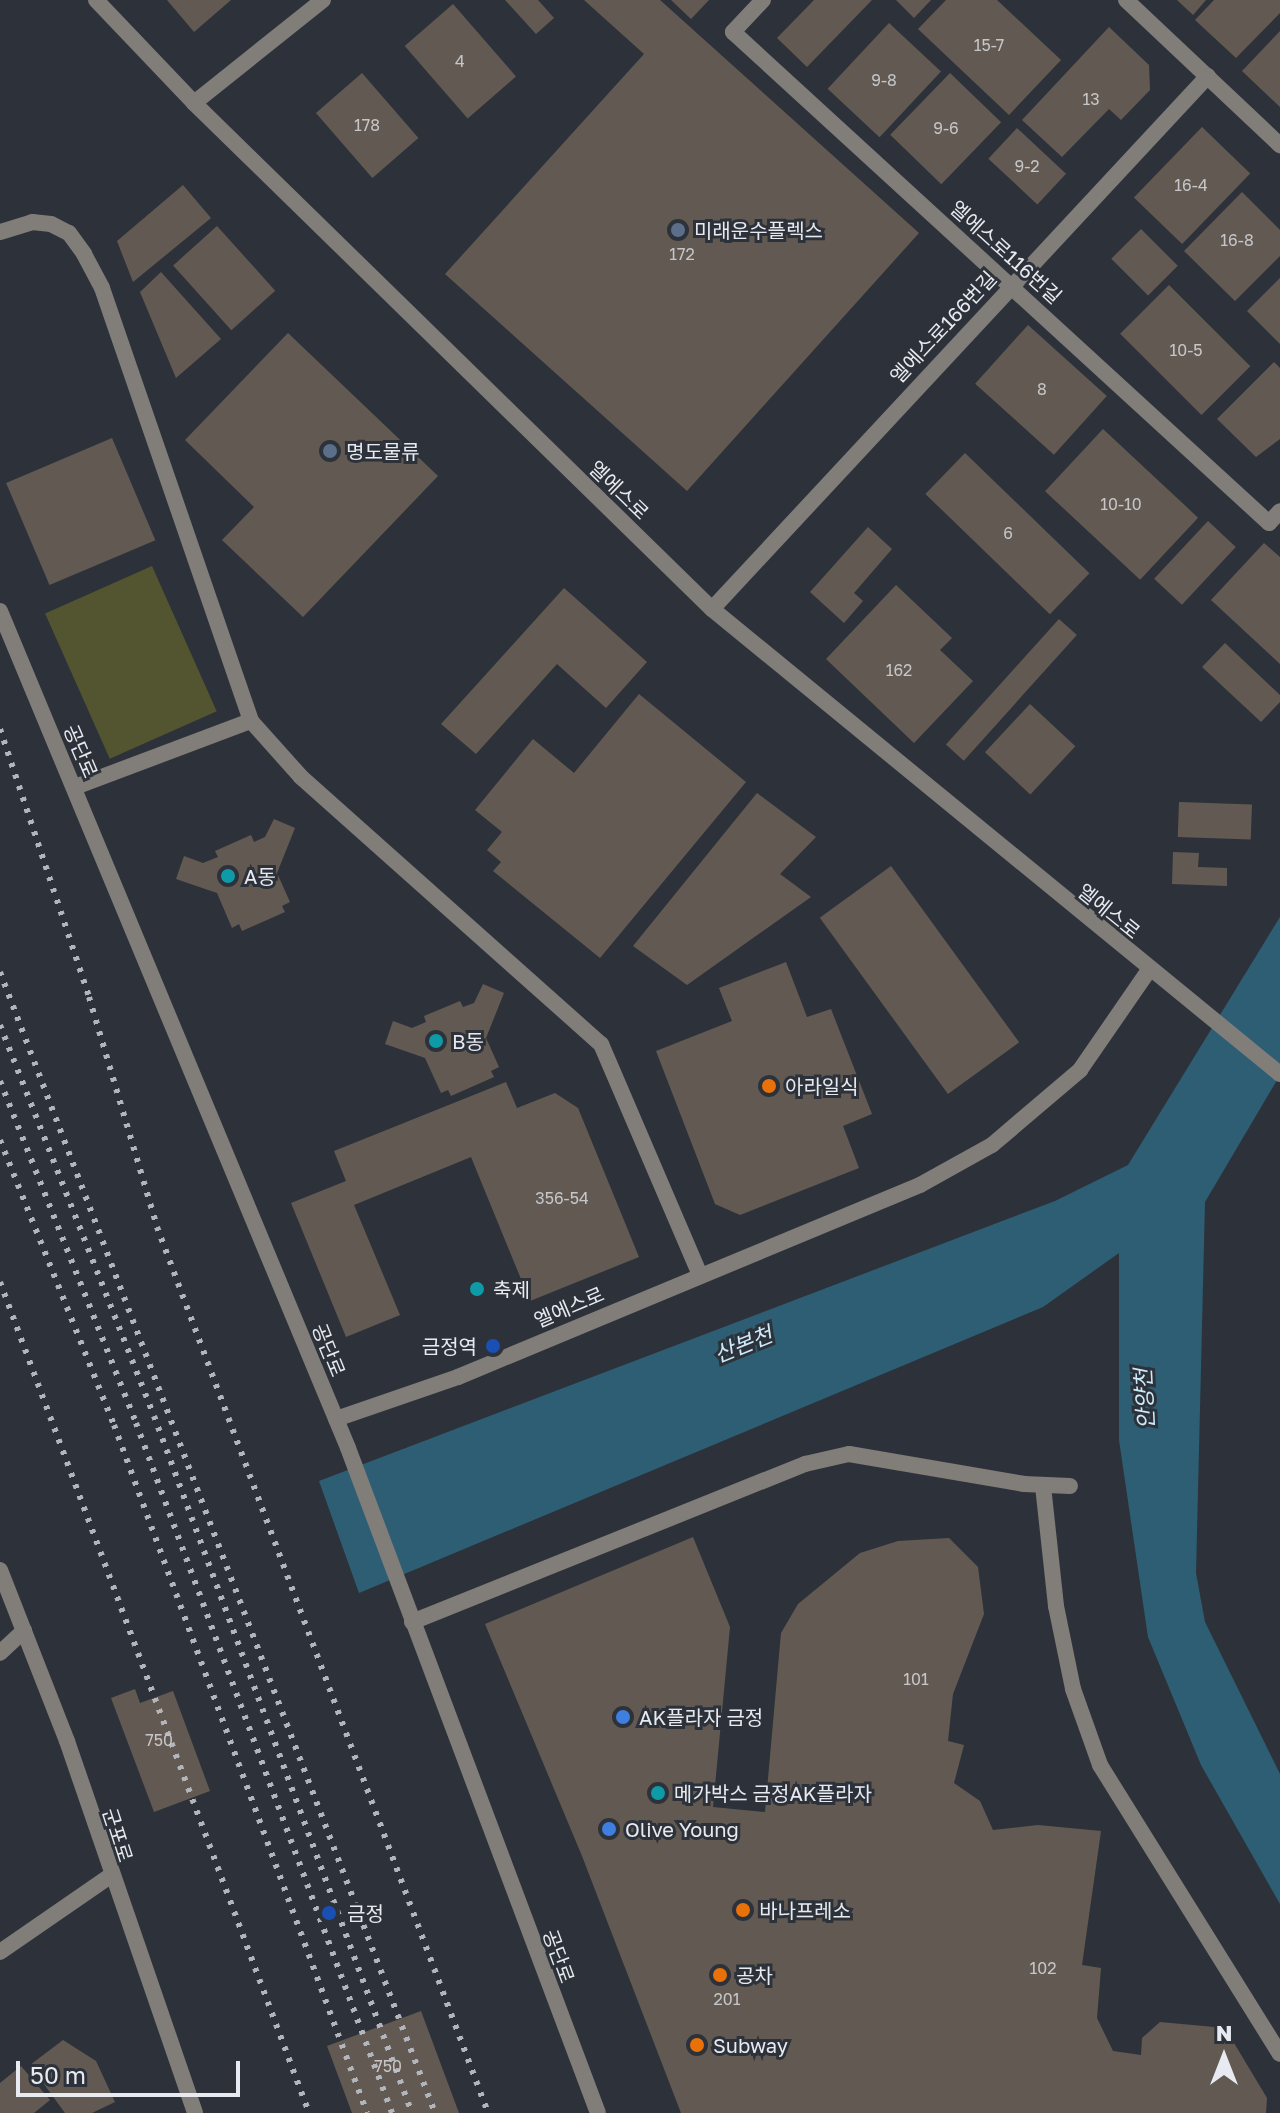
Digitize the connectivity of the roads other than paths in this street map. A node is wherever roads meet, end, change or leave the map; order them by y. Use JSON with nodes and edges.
{"nodes":[{"id":1,"x":96,"y":0,"type":"edge"},
{"id":2,"x":323,"y":0,"type":"edge"},
{"id":3,"x":763,"y":0,"type":"edge"},
{"id":4,"x":1126,"y":0,"type":"edge"},
{"id":5,"x":1208,"y":76,"type":"junction"},
{"id":6,"x":194,"y":103,"type":"junction"},
{"id":7,"x":1280,"y":145,"type":"edge"},
{"id":8,"x":0,"y":232,"type":"edge"},
{"id":9,"x":1010,"y":283,"type":"junction"},
{"id":10,"x":1280,"y":511,"type":"edge"},
{"id":11,"x":712,"y":609,"type":"junction"},
{"id":12,"x":0,"y":611,"type":"edge"},
{"id":13,"x":251,"y":721,"type":"junction"},
{"id":14,"x":75,"y":787,"type":"junction"},
{"id":15,"x":1149,"y":970,"type":"junction"},
{"id":16,"x":1280,"y":1074,"type":"edge"},
{"id":17,"x":699,"y":1273,"type":"junction"},
{"id":18,"x":336,"y":1419,"type":"junction"},
{"id":19,"x":1043,"y":1486,"type":"junction"},
{"id":20,"x":1070,"y":1486,"type":"dead end"},
{"id":21,"x":0,"y":1570,"type":"edge"},
{"id":22,"x":412,"y":1622,"type":"junction"},
{"id":23,"x":24,"y":1631,"type":"junction"},
{"id":24,"x":0,"y":1653,"type":"edge"},
{"id":25,"x":110,"y":1876,"type":"junction"},
{"id":26,"x":0,"y":1952,"type":"edge"},
{"id":27,"x":1280,"y":2054,"type":"edge"},
{"id":28,"x":195,"y":2113,"type":"edge"},
{"id":29,"x":598,"y":2113,"type":"edge"}],
"edges":[{"from":1,"to":6,"type":"street","name":"엘에스로"},
{"from":2,"to":6,"type":"street"},
{"from":3,"to":9,"type":"street","name":"엘에스로116번길"},
{"from":4,"to":5,"type":"street"},
{"from":5,"to":7,"type":"street"},
{"from":5,"to":9,"type":"street","name":"엘에스로166번길"},
{"from":6,"to":11,"type":"street","name":"엘에스로"},
{"from":8,"to":13,"type":"street"},
{"from":9,"to":10,"type":"street","name":"엘에스로116번길"},
{"from":9,"to":11,"type":"street","name":"엘에스로166번길"},
{"from":11,"to":15,"type":"street","name":"엘에스로"},
{"from":12,"to":14,"type":"street","name":"공단로"},
{"from":13,"to":14,"type":"street"},
{"from":13,"to":17,"type":"street"},
{"from":14,"to":18,"type":"street","name":"공단로"},
{"from":15,"to":16,"type":"street","name":"엘에스로"},
{"from":15,"to":17,"type":"street","name":"엘에스로"},
{"from":17,"to":18,"type":"street","name":"엘에스로"},
{"from":18,"to":22,"type":"street","name":"공단로"},
{"from":19,"to":20,"type":"street"},
{"from":19,"to":22,"type":"street"},
{"from":19,"to":27,"type":"street"},
{"from":21,"to":23,"type":"street","name":"군포로"},
{"from":22,"to":29,"type":"street","name":"공단로"},
{"from":23,"to":24,"type":"street"},
{"from":23,"to":25,"type":"street","name":"군포로"},
{"from":25,"to":26,"type":"street"},
{"from":25,"to":28,"type":"street","name":"군포로"}]}
